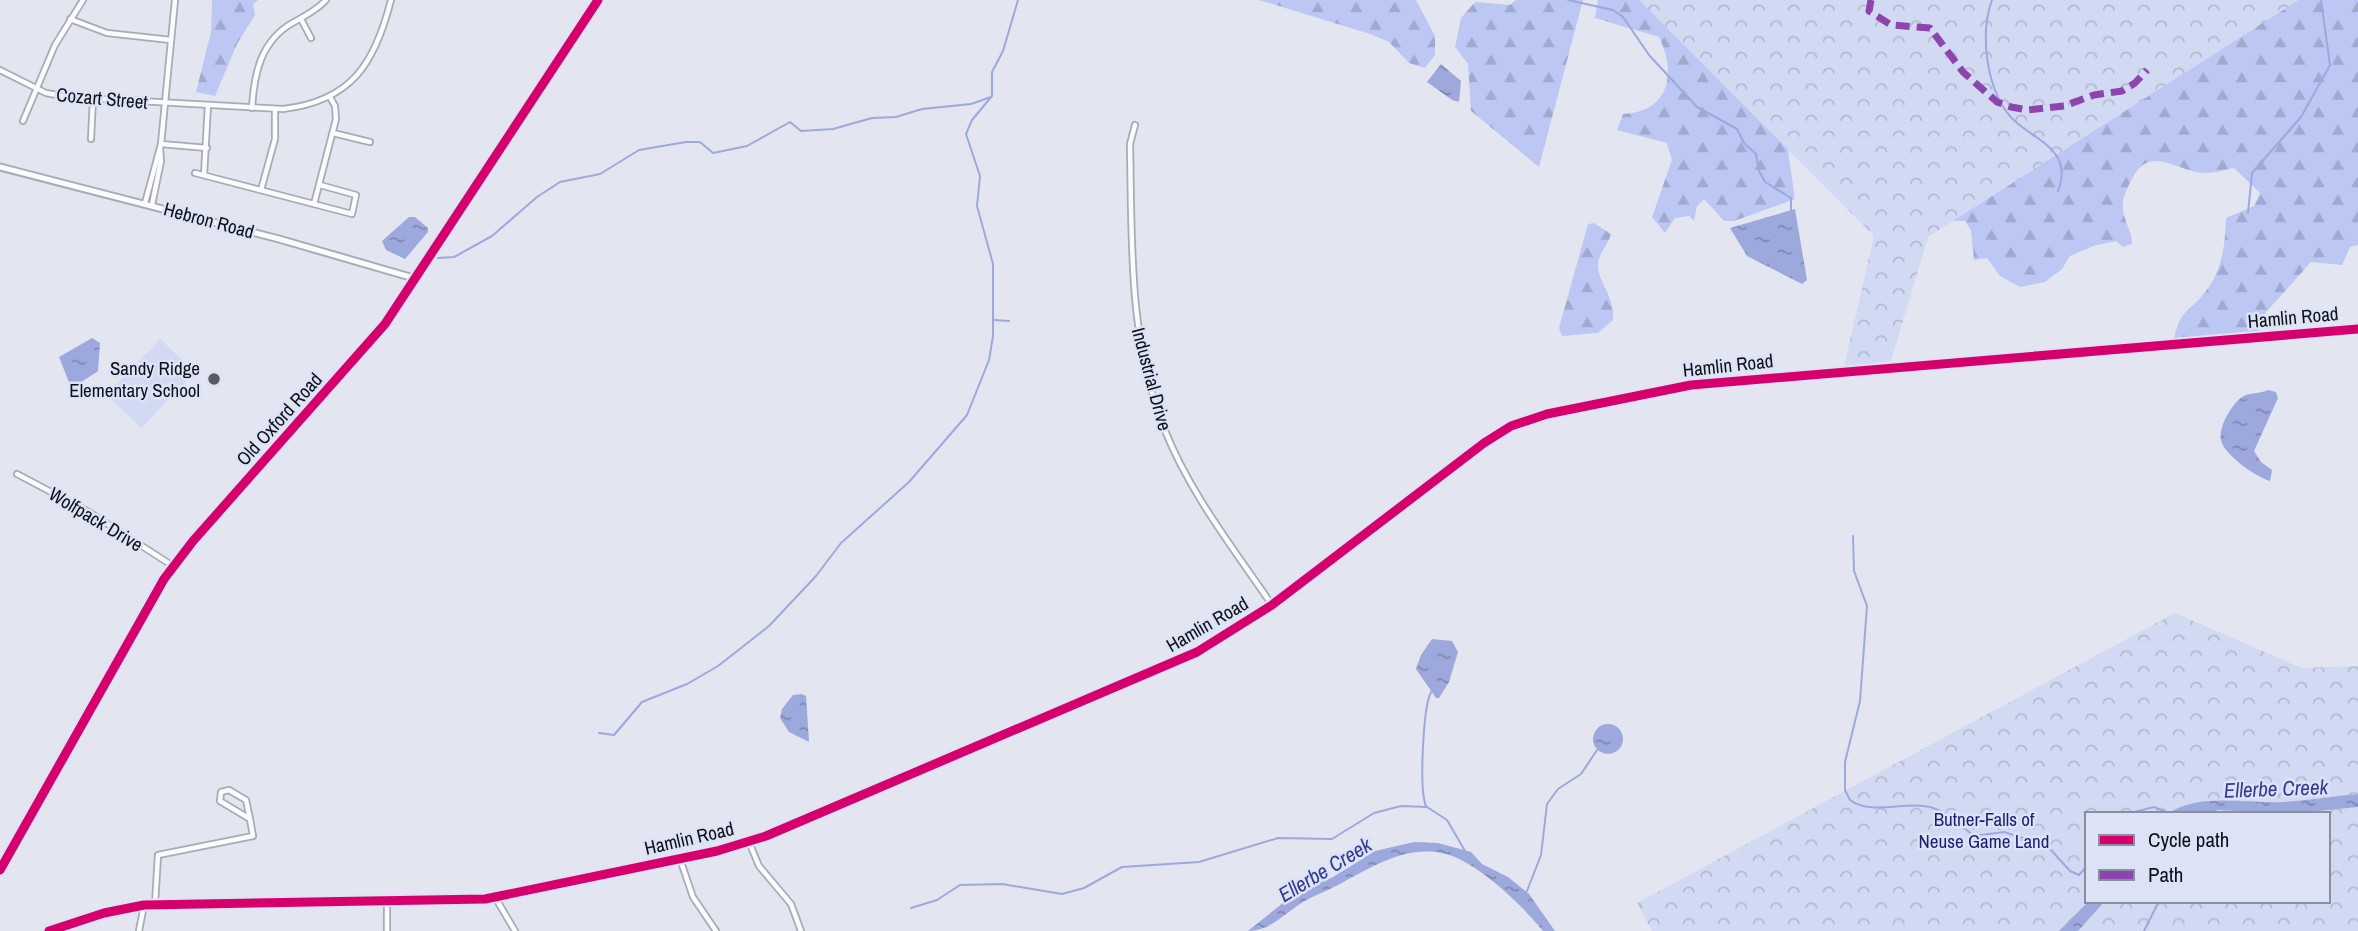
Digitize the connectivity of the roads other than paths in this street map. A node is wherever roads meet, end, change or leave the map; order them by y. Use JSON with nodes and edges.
{"nodes":[{"id":1,"x":83,"y":0,"type":"edge"},
{"id":2,"x":175,"y":0,"type":"edge"},
{"id":3,"x":326,"y":0,"type":"edge"},
{"id":4,"x":391,"y":0,"type":"edge"},
{"id":5,"x":598,"y":0,"type":"edge"},
{"id":6,"x":70,"y":19,"type":"junction"},
{"id":7,"x":301,"y":19,"type":"junction"},
{"id":8,"x":311,"y":37,"type":"dead end"},
{"id":9,"x":172,"y":40,"type":"junction"},
{"id":10,"x":0,"y":70,"type":"edge"},
{"id":11,"x":37,"y":88,"type":"junction"},
{"id":12,"x":330,"y":97,"type":"junction"},
{"id":13,"x":93,"y":99,"type":"junction"},
{"id":14,"x":164,"y":103,"type":"junction"},
{"id":15,"x":208,"y":105,"type":"junction"},
{"id":16,"x":252,"y":107,"type":"junction"},
{"id":17,"x":275,"y":109,"type":"junction"},
{"id":18,"x":23,"y":121,"type":"dead end"},
{"id":19,"x":1135,"y":125,"type":"dead end"},
{"id":20,"x":333,"y":133,"type":"junction"},
{"id":21,"x":91,"y":139,"type":"dead end"},
{"id":22,"x":370,"y":142,"type":"dead end"},
{"id":23,"x":161,"y":147,"type":"junction"},
{"id":24,"x":207,"y":148,"type":"junction"},
{"id":25,"x":0,"y":167,"type":"edge"},
{"id":26,"x":195,"y":173,"type":"dead end"},
{"id":27,"x":204,"y":175,"type":"junction"},
{"id":28,"x":320,"y":185,"type":"junction"},
{"id":29,"x":261,"y":190,"type":"junction"},
{"id":30,"x":148,"y":204,"type":"junction"},
{"id":31,"x":314,"y":204,"type":"junction"},
{"id":32,"x":417,"y":279,"type":"junction"},
{"id":33,"x":2358,"y":330,"type":"edge"},
{"id":34,"x":17,"y":474,"type":"dead end"},
{"id":35,"x":173,"y":566,"type":"junction"},
{"id":36,"x":1272,"y":605,"type":"junction"},
{"id":37,"x":250,"y":819,"type":"junction"},
{"id":38,"x":749,"y":842,"type":"junction"},
{"id":39,"x":680,"y":859,"type":"junction"},
{"id":40,"x":0,"y":870,"type":"edge"},
{"id":41,"x":495,"y":897,"type":"junction"},
{"id":42,"x":387,"y":902,"type":"junction"},
{"id":43,"x":144,"y":905,"type":"junction"},
{"id":44,"x":155,"y":905,"type":"junction"},
{"id":45,"x":49,"y":931,"type":"edge"},
{"id":46,"x":139,"y":931,"type":"edge"},
{"id":47,"x":387,"y":931,"type":"edge"},
{"id":48,"x":515,"y":931,"type":"edge"},
{"id":49,"x":716,"y":931,"type":"edge"},
{"id":50,"x":802,"y":931,"type":"edge"}],
"edges":[{"from":1,"to":6,"type":"street"},
{"from":2,"to":9,"type":"street"},
{"from":3,"to":7,"type":"street"},
{"from":4,"to":12,"type":"street","name":"Cozart Street"},
{"from":5,"to":32,"type":"street","name":"Old Oxford Road"},
{"from":6,"to":9,"type":"street"},
{"from":6,"to":11,"type":"street"},
{"from":7,"to":8,"type":"street"},
{"from":7,"to":16,"type":"street"},
{"from":9,"to":14,"type":"street"},
{"from":10,"to":11,"type":"street","name":"Cozart Street"},
{"from":11,"to":13,"type":"street","name":"Cozart Street"},
{"from":11,"to":18,"type":"street"},
{"from":12,"to":17,"type":"street","name":"Cozart Street"},
{"from":12,"to":20,"type":"street"},
{"from":13,"to":14,"type":"street","name":"Cozart Street"},
{"from":13,"to":21,"type":"street"},
{"from":14,"to":15,"type":"street","name":"Cozart Street"},
{"from":14,"to":23,"type":"street"},
{"from":15,"to":16,"type":"street","name":"Cozart Street"},
{"from":15,"to":24,"type":"street"},
{"from":16,"to":17,"type":"street","name":"Cozart Street"},
{"from":17,"to":29,"type":"street"},
{"from":19,"to":36,"type":"street","name":"Industrial Drive"},
{"from":20,"to":22,"type":"street"},
{"from":20,"to":28,"type":"street"},
{"from":23,"to":24,"type":"street"},
{"from":23,"to":30,"type":"street"},
{"from":24,"to":27,"type":"street"},
{"from":25,"to":30,"type":"street","name":"Hebron Road"},
{"from":26,"to":27,"type":"street"},
{"from":27,"to":29,"type":"street"},
{"from":28,"to":31,"type":"street"},
{"from":28,"to":31,"type":"street"},
{"from":29,"to":31,"type":"street"},
{"from":30,"to":32,"type":"street","name":"Hebron Road"},
{"from":32,"to":35,"type":"street","name":"Old Oxford Road"},
{"from":33,"to":36,"type":"street","name":"Hamlin Road"},
{"from":34,"to":35,"type":"street","name":"Wolfpack Drive"},
{"from":35,"to":40,"type":"street","name":"Old Oxford Road"},
{"from":36,"to":38,"type":"street","name":"Hamlin Road"},
{"from":37,"to":37,"type":"street"},
{"from":37,"to":44,"type":"street"},
{"from":38,"to":39,"type":"street","name":"Hamlin Road"},
{"from":38,"to":50,"type":"street"},
{"from":39,"to":41,"type":"street","name":"Hamlin Road"},
{"from":39,"to":49,"type":"street"},
{"from":41,"to":42,"type":"street","name":"Hamlin Road"},
{"from":41,"to":48,"type":"street"},
{"from":42,"to":44,"type":"street","name":"Hamlin Road"},
{"from":42,"to":47,"type":"street"},
{"from":43,"to":44,"type":"street","name":"Hamlin Road"},
{"from":43,"to":45,"type":"street","name":"Hamlin Road"},
{"from":43,"to":46,"type":"street"}]}
